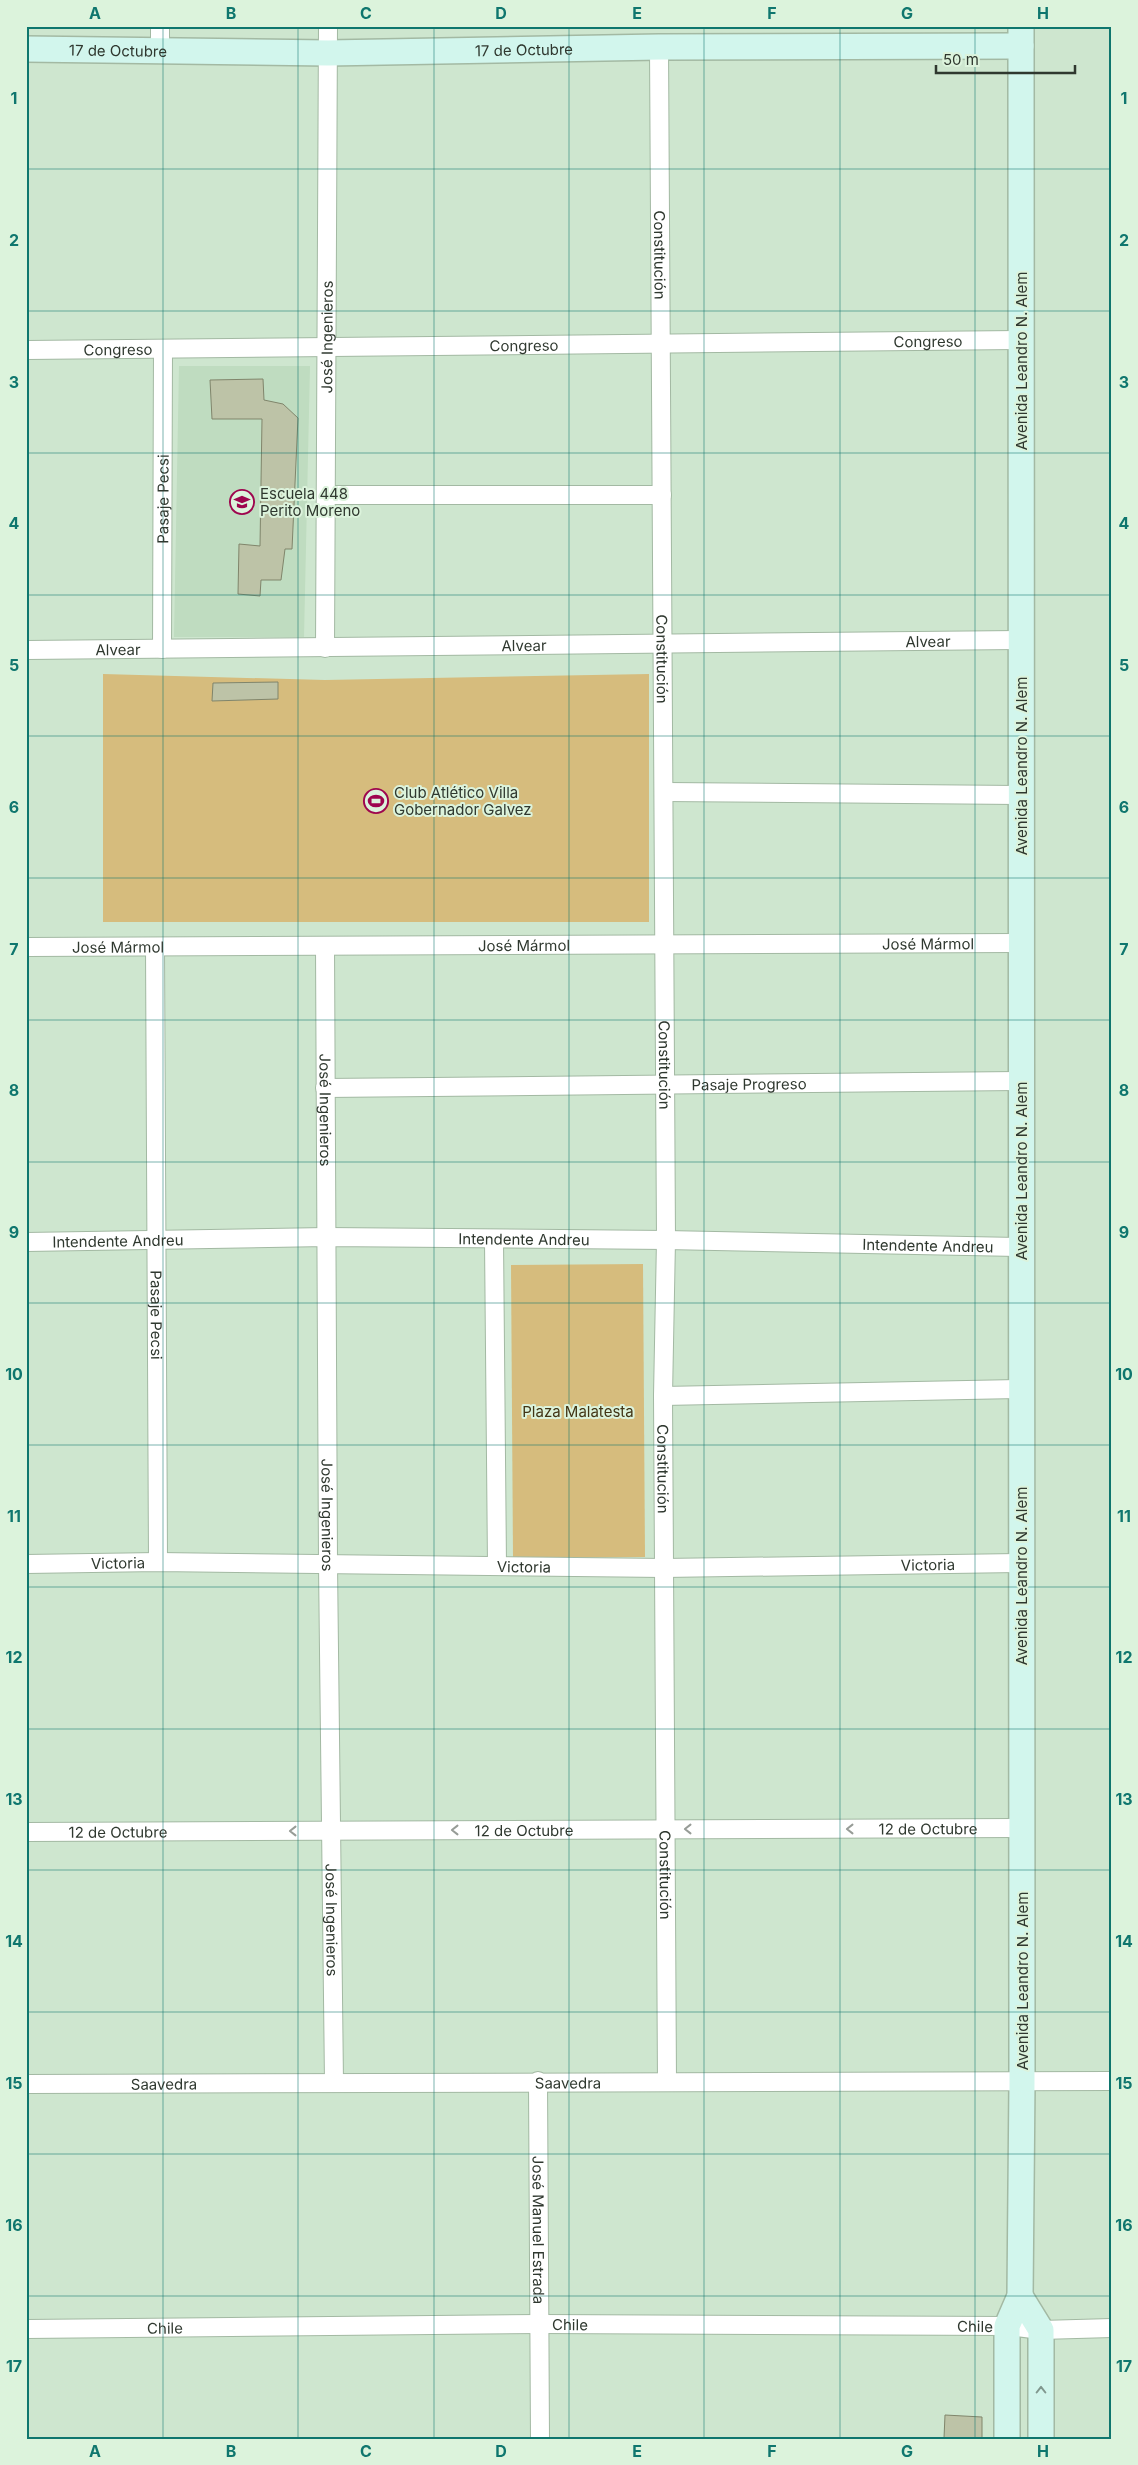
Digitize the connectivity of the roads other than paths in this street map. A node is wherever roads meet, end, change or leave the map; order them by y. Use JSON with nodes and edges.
{"nodes":[{"id":1,"x":328,"y":26,"type":"edge"},
{"id":2,"x":1021,"y":36,"type":"edge"},
{"id":3,"x":160,"y":38,"type":"edge"},
{"id":4,"x":660,"y":47,"type":"junction"},
{"id":5,"x":26,"y":49,"type":"edge"},
{"id":6,"x":328,"y":53,"type":"junction"},
{"id":7,"x":1021,"y":340,"type":"junction"},
{"id":8,"x":661,"y":343,"type":"junction"},
{"id":9,"x":326,"y":348,"type":"junction"},
{"id":10,"x":164,"y":349,"type":"junction"},
{"id":11,"x":26,"y":350,"type":"edge"},
{"id":12,"x":326,"y":495,"type":"junction"},
{"id":13,"x":662,"y":495,"type":"junction"},
{"id":14,"x":1021,"y":640,"type":"junction"},
{"id":15,"x":663,"y":644,"type":"junction"},
{"id":16,"x":325,"y":648,"type":"junction"},
{"id":17,"x":162,"y":649,"type":"junction"},
{"id":18,"x":26,"y":650,"type":"edge"},
{"id":19,"x":664,"y":792,"type":"junction"},
{"id":20,"x":1021,"y":795,"type":"junction"},
{"id":21,"x":1021,"y":943,"type":"junction"},
{"id":22,"x":665,"y":944,"type":"junction"},
{"id":23,"x":325,"y":946,"type":"junction"},
{"id":24,"x":26,"y":947,"type":"edge"},
{"id":25,"x":155,"y":947,"type":"junction"},
{"id":26,"x":1021,"y":1081,"type":"junction"},
{"id":27,"x":665,"y":1085,"type":"junction"},
{"id":28,"x":325,"y":1088,"type":"junction"},
{"id":29,"x":326,"y":1238,"type":"junction"},
{"id":30,"x":157,"y":1240,"type":"junction"},
{"id":31,"x":494,"y":1240,"type":"junction"},
{"id":32,"x":666,"y":1240,"type":"junction"},
{"id":33,"x":26,"y":1242,"type":"edge"},
{"id":34,"x":1021,"y":1247,"type":"junction"},
{"id":35,"x":1021,"y":1389,"type":"junction"},
{"id":36,"x":663,"y":1396,"type":"junction"},
{"id":37,"x":158,"y":1562,"type":"junction"},
{"id":38,"x":1022,"y":1563,"type":"junction"},
{"id":39,"x":26,"y":1564,"type":"edge"},
{"id":40,"x":328,"y":1564,"type":"junction"},
{"id":41,"x":497,"y":1566,"type":"junction"},
{"id":42,"x":664,"y":1568,"type":"junction"},
{"id":43,"x":1022,"y":1828,"type":"junction"},
{"id":44,"x":666,"y":1829,"type":"junction"},
{"id":45,"x":332,"y":1831,"type":"junction"},
{"id":46,"x":26,"y":1832,"type":"edge"},
{"id":47,"x":538,"y":2081,"type":"junction"},
{"id":48,"x":667,"y":2082,"type":"junction"},
{"id":49,"x":1022,"y":2082,"type":"junction"},
{"id":50,"x":1112,"y":2082,"type":"edge"},
{"id":51,"x":334,"y":2083,"type":"junction"},
{"id":52,"x":26,"y":2084,"type":"edge"},
{"id":53,"x":1020,"y":2296,"type":"junction"},
{"id":54,"x":540,"y":2324,"type":"junction"},
{"id":55,"x":1007,"y":2326,"type":"junction"},
{"id":56,"x":1112,"y":2328,"type":"edge"},
{"id":57,"x":26,"y":2329,"type":"edge"},
{"id":58,"x":1041,"y":2330,"type":"junction"},
{"id":59,"x":540,"y":2439,"type":"edge"},
{"id":60,"x":1006,"y":2439,"type":"edge"},
{"id":61,"x":1041,"y":2439,"type":"edge"}],
"edges":[{"from":1,"to":6,"type":"street","name":"José Ingenieros"},
{"from":2,"to":4,"type":"street","name":"17 de Octubre"},
{"from":2,"to":7,"type":"street","name":"Avenida Leandro N. Alem"},
{"from":3,"to":5,"type":"street","name":"17 de Octubre"},
{"from":3,"to":6,"type":"street","name":"17 de Octubre"},
{"from":4,"to":6,"type":"street","name":"17 de Octubre"},
{"from":4,"to":8,"type":"street","name":"Constitución"},
{"from":6,"to":9,"type":"street","name":"José Ingenieros"},
{"from":7,"to":8,"type":"street","name":"Congreso"},
{"from":7,"to":14,"type":"street","name":"Avenida Leandro N. Alem"},
{"from":8,"to":9,"type":"street","name":"Congreso"},
{"from":8,"to":13,"type":"street","name":"Constitución"},
{"from":9,"to":10,"type":"street","name":"Congreso"},
{"from":9,"to":12,"type":"street","name":"José Ingenieros"},
{"from":10,"to":11,"type":"street","name":"Congreso"},
{"from":10,"to":17,"type":"street","name":"Pasaje Pecsi"},
{"from":12,"to":13,"type":"street"},
{"from":12,"to":16,"type":"street","name":"José Ingenieros"},
{"from":13,"to":15,"type":"street","name":"Constitución"},
{"from":14,"to":15,"type":"street","name":"Alvear"},
{"from":14,"to":20,"type":"street","name":"Avenida Leandro N. Alem"},
{"from":15,"to":16,"type":"street","name":"Alvear"},
{"from":15,"to":19,"type":"street","name":"Constitución"},
{"from":16,"to":17,"type":"street","name":"Alvear"},
{"from":17,"to":18,"type":"street","name":"Alvear"},
{"from":19,"to":20,"type":"street"},
{"from":19,"to":22,"type":"street","name":"Constitución"},
{"from":20,"to":21,"type":"street","name":"Avenida Leandro N. Alem"},
{"from":21,"to":22,"type":"street","name":"José Mármol"},
{"from":21,"to":26,"type":"street","name":"Avenida Leandro N. Alem"},
{"from":22,"to":23,"type":"street","name":"José Mármol"},
{"from":22,"to":27,"type":"street","name":"Constitución"},
{"from":23,"to":25,"type":"street","name":"José Mármol"},
{"from":23,"to":28,"type":"street","name":"José Ingenieros"},
{"from":24,"to":25,"type":"street","name":"José Mármol"},
{"from":25,"to":30,"type":"street","name":"Pasaje Pecsi"},
{"from":26,"to":27,"type":"street","name":"Pasaje Progreso"},
{"from":26,"to":34,"type":"street","name":"Avenida Leandro N. Alem"},
{"from":27,"to":28,"type":"street","name":"Pasaje Progreso"},
{"from":27,"to":32,"type":"street","name":"Constitución"},
{"from":28,"to":29,"type":"street","name":"José Ingenieros"},
{"from":29,"to":30,"type":"street","name":"Intendente Andreu"},
{"from":29,"to":31,"type":"street","name":"Intendente Andreu"},
{"from":29,"to":40,"type":"street","name":"José Ingenieros"},
{"from":30,"to":33,"type":"street","name":"Intendente Andreu"},
{"from":30,"to":37,"type":"street","name":"Pasaje Pecsi"},
{"from":31,"to":32,"type":"street","name":"Intendente Andreu"},
{"from":31,"to":41,"type":"street"},
{"from":32,"to":34,"type":"street","name":"Intendente Andreu"},
{"from":32,"to":36,"type":"street","name":"Constitución"},
{"from":34,"to":35,"type":"street","name":"Avenida Leandro N. Alem"},
{"from":35,"to":36,"type":"street"},
{"from":35,"to":38,"type":"street","name":"Avenida Leandro N. Alem"},
{"from":36,"to":42,"type":"street","name":"Constitución"},
{"from":37,"to":39,"type":"street","name":"Victoria"},
{"from":37,"to":40,"type":"street","name":"Victoria"},
{"from":38,"to":42,"type":"street","name":"Victoria"},
{"from":38,"to":43,"type":"street","name":"Avenida Leandro N. Alem"},
{"from":40,"to":41,"type":"street","name":"Victoria"},
{"from":40,"to":45,"type":"street","name":"José Ingenieros"},
{"from":41,"to":42,"type":"street","name":"Victoria"},
{"from":42,"to":44,"type":"street","name":"Constitución"},
{"from":43,"to":44,"type":"street","name":"12 de Octubre","one_way":true},
{"from":43,"to":49,"type":"street","name":"Avenida Leandro N. Alem"},
{"from":44,"to":45,"type":"street","name":"12 de Octubre","one_way":true},
{"from":44,"to":48,"type":"street","name":"Constitución"},
{"from":45,"to":46,"type":"street","name":"12 de Octubre","one_way":true},
{"from":45,"to":51,"type":"street","name":"José Ingenieros"},
{"from":47,"to":48,"type":"street","name":"Saavedra"},
{"from":47,"to":51,"type":"street","name":"Saavedra"},
{"from":47,"to":54,"type":"street","name":"José Manuel Estrada"},
{"from":48,"to":49,"type":"street","name":"Saavedra"},
{"from":49,"to":50,"type":"street","name":"Saavedra"},
{"from":49,"to":53,"type":"street","name":"Avenida Leandro N. Alem"},
{"from":51,"to":52,"type":"street","name":"Saavedra"},
{"from":53,"to":55,"type":"street","name":"Avenida Leandro N. Alem"},
{"from":53,"to":58,"type":"street"},
{"from":54,"to":55,"type":"street","name":"Chile"},
{"from":54,"to":57,"type":"street","name":"Chile"},
{"from":54,"to":59,"type":"street","name":"José Manuel Estrada"},
{"from":55,"to":58,"type":"street","name":"Chile"},
{"from":55,"to":60,"type":"street","name":"Avenida Leandro N. Alem"},
{"from":56,"to":58,"type":"street","name":"Chile"},
{"from":61,"to":58,"type":"street","one_way":true}]}
